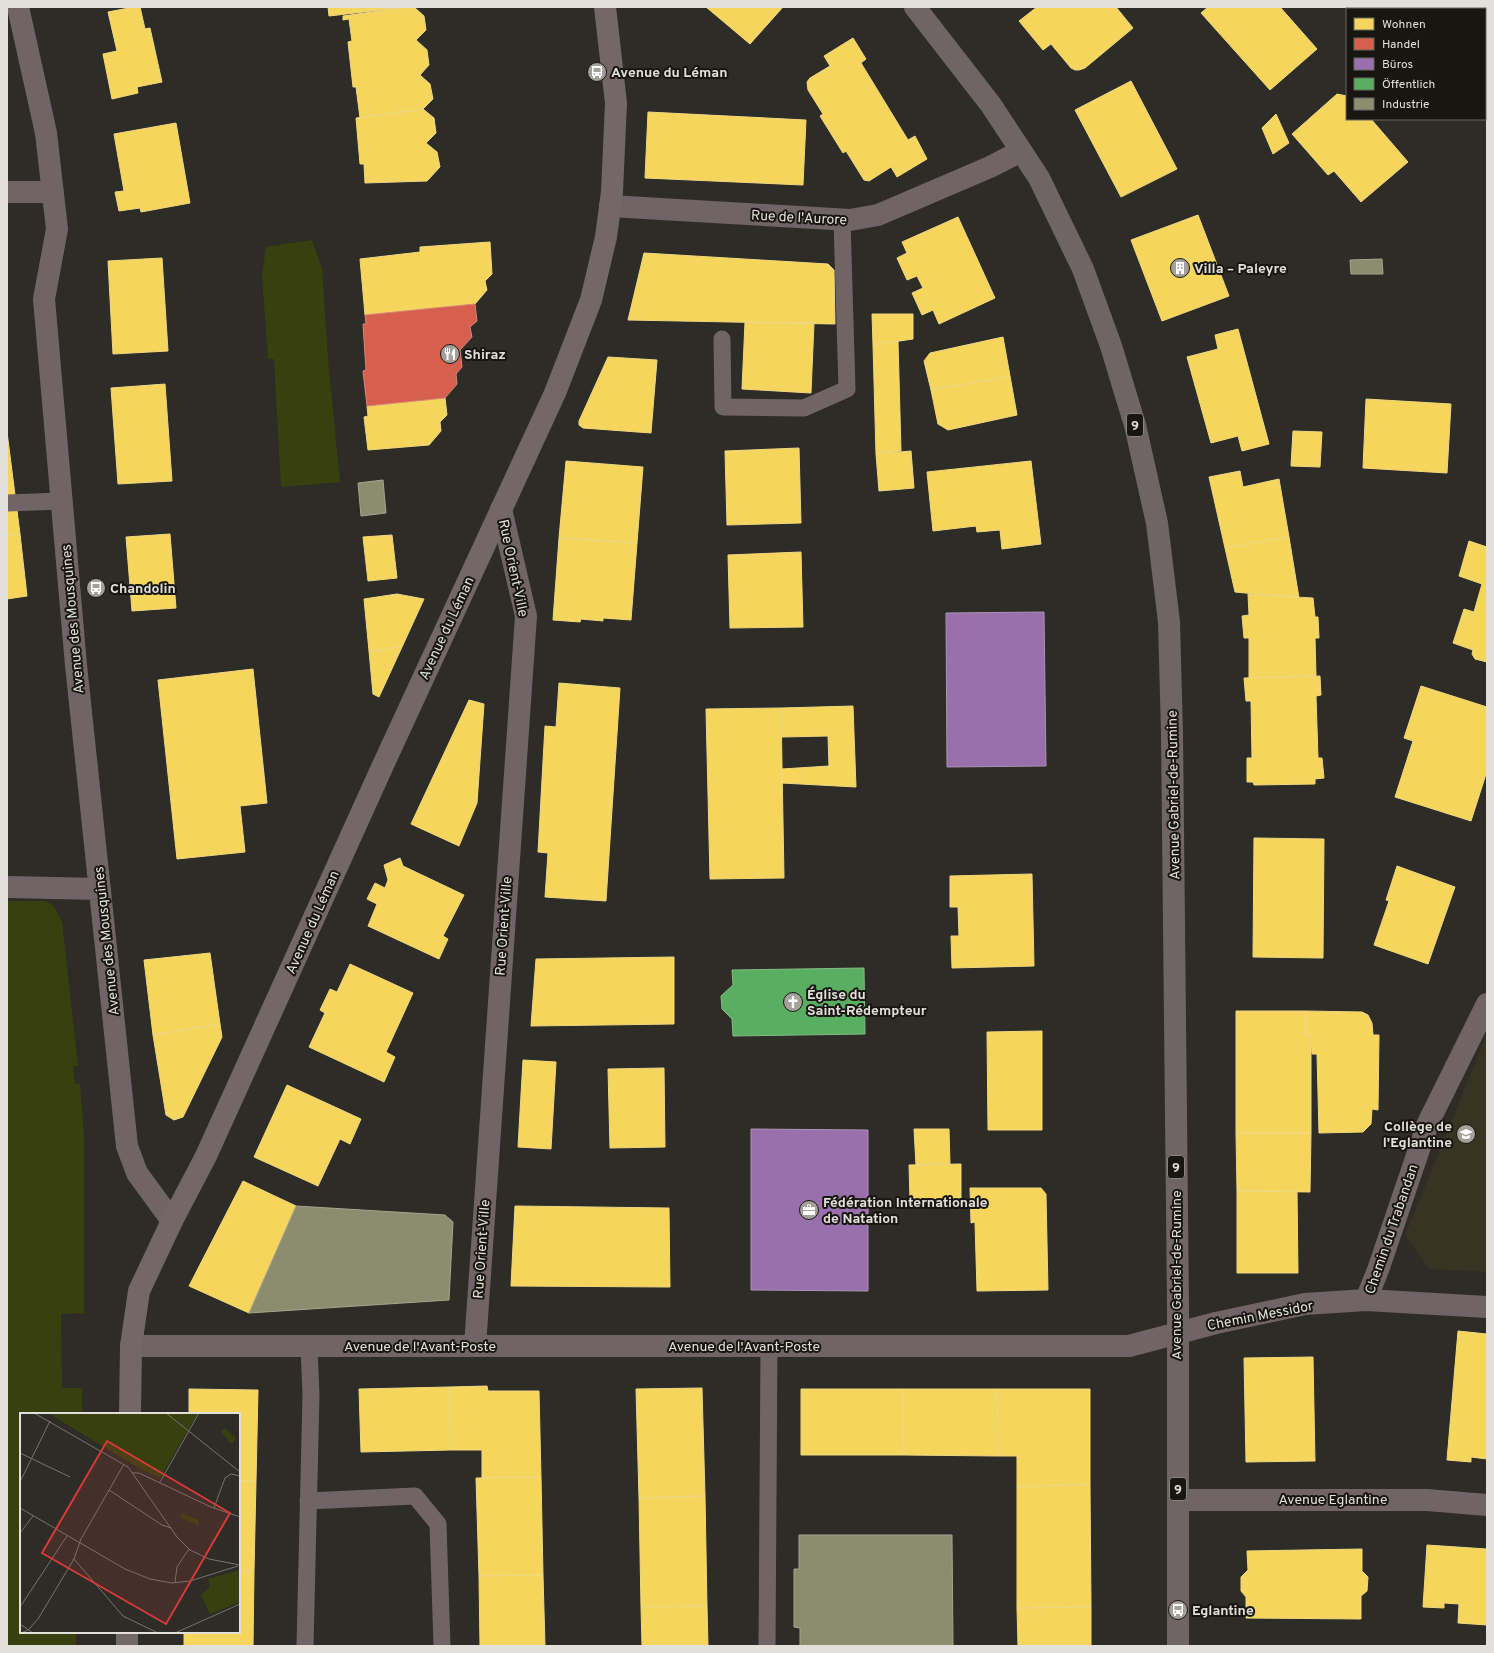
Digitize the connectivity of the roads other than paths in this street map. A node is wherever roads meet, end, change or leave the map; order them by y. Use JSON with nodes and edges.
{"nodes":[{"id":1,"x":18,"y":7,"type":"edge"},
{"id":2,"x":605,"y":7,"type":"edge"},
{"id":3,"x":915,"y":7,"type":"edge"},
{"id":4,"x":1021,"y":151,"type":"junction"},
{"id":5,"x":7,"y":192,"type":"edge"},
{"id":6,"x":53,"y":192,"type":"junction"},
{"id":7,"x":610,"y":206,"type":"junction"},
{"id":8,"x":842,"y":220,"type":"junction"},
{"id":9,"x":722,"y":339,"type":"dead end"},
{"id":10,"x":61,"y":501,"type":"junction"},
{"id":11,"x":7,"y":503,"type":"edge"},
{"id":12,"x":501,"y":509,"type":"junction"},
{"id":13,"x":7,"y":887,"type":"edge"},
{"id":14,"x":100,"y":889,"type":"junction"},
{"id":15,"x":1487,"y":1004,"type":"edge"},
{"id":16,"x":172,"y":1221,"type":"junction"},
{"id":17,"x":1366,"y":1300,"type":"junction"},
{"id":18,"x":1487,"y":1306,"type":"edge"},
{"id":19,"x":1176,"y":1333,"type":"junction"},
{"id":20,"x":770,"y":1345,"type":"junction"},
{"id":21,"x":131,"y":1346,"type":"junction"},
{"id":22,"x":309,"y":1346,"type":"junction"},
{"id":23,"x":475,"y":1346,"type":"junction"},
{"id":24,"x":130,"y":1413,"type":"edge"},
{"id":25,"x":1179,"y":1500,"type":"junction"},
{"id":26,"x":308,"y":1501,"type":"junction"},
{"id":27,"x":1487,"y":1505,"type":"edge"},
{"id":28,"x":127,"y":1633,"type":"edge"},
{"id":29,"x":127,"y":1646,"type":"edge"},
{"id":30,"x":305,"y":1646,"type":"edge"},
{"id":31,"x":442,"y":1646,"type":"edge"},
{"id":32,"x":767,"y":1646,"type":"edge"},
{"id":33,"x":1178,"y":1646,"type":"edge"}],
"edges":[{"from":1,"to":6,"type":"street","name":"Avenue des Mousquines"},
{"from":2,"to":7,"type":"main road","name":"Avenue du Léman"},
{"from":3,"to":4,"type":"main road","name":"Avenue Gabriel-de-Rumine","number":"9"},
{"from":4,"to":8,"type":"street","name":"Rue de l'Aurore"},
{"from":4,"to":19,"type":"main road","name":"Avenue Gabriel-de-Rumine","number":"9"},
{"from":5,"to":6,"type":"street"},
{"from":6,"to":10,"type":"street","name":"Avenue des Mousquines"},
{"from":7,"to":8,"type":"street","name":"Rue de l'Aurore"},
{"from":7,"to":12,"type":"main road","name":"Avenue du Léman"},
{"from":8,"to":9,"type":"lane"},
{"from":10,"to":11,"type":"lane"},
{"from":10,"to":14,"type":"street","name":"Avenue des Mousquines"},
{"from":12,"to":16,"type":"main road","name":"Avenue du Léman"},
{"from":12,"to":23,"type":"street","name":"Rue Orient-Ville"},
{"from":13,"to":14,"type":"street"},
{"from":14,"to":16,"type":"street","name":"Avenue des Mousquines"},
{"from":15,"to":17,"type":"street","name":"Chemin du Trabandan"},
{"from":16,"to":21,"type":"main road","name":"Avenue du Léman"},
{"from":17,"to":18,"type":"street","name":"Chemin Messidor"},
{"from":17,"to":19,"type":"street","name":"Chemin Messidor"},
{"from":19,"to":20,"type":"street","name":"Avenue de l'Avant-Poste"},
{"from":19,"to":25,"type":"main road","name":"Avenue Gabriel-de-Rumine","number":"9"},
{"from":20,"to":23,"type":"street","name":"Avenue de l'Avant-Poste"},
{"from":20,"to":32,"type":"lane"},
{"from":21,"to":22,"type":"street","name":"Avenue de l'Avant-Poste"},
{"from":21,"to":24,"type":"main road","name":"Avenue du Léman"},
{"from":22,"to":23,"type":"street","name":"Avenue de l'Avant-Poste"},
{"from":22,"to":26,"type":"lane"},
{"from":25,"to":27,"type":"street","name":"Avenue Eglantine"},
{"from":25,"to":33,"type":"main road","name":"Avenue Gabriel-de-Rumine","number":"9"},
{"from":26,"to":30,"type":"lane"},
{"from":26,"to":31,"type":"lane"},
{"from":28,"to":29,"type":"main road"}]}
